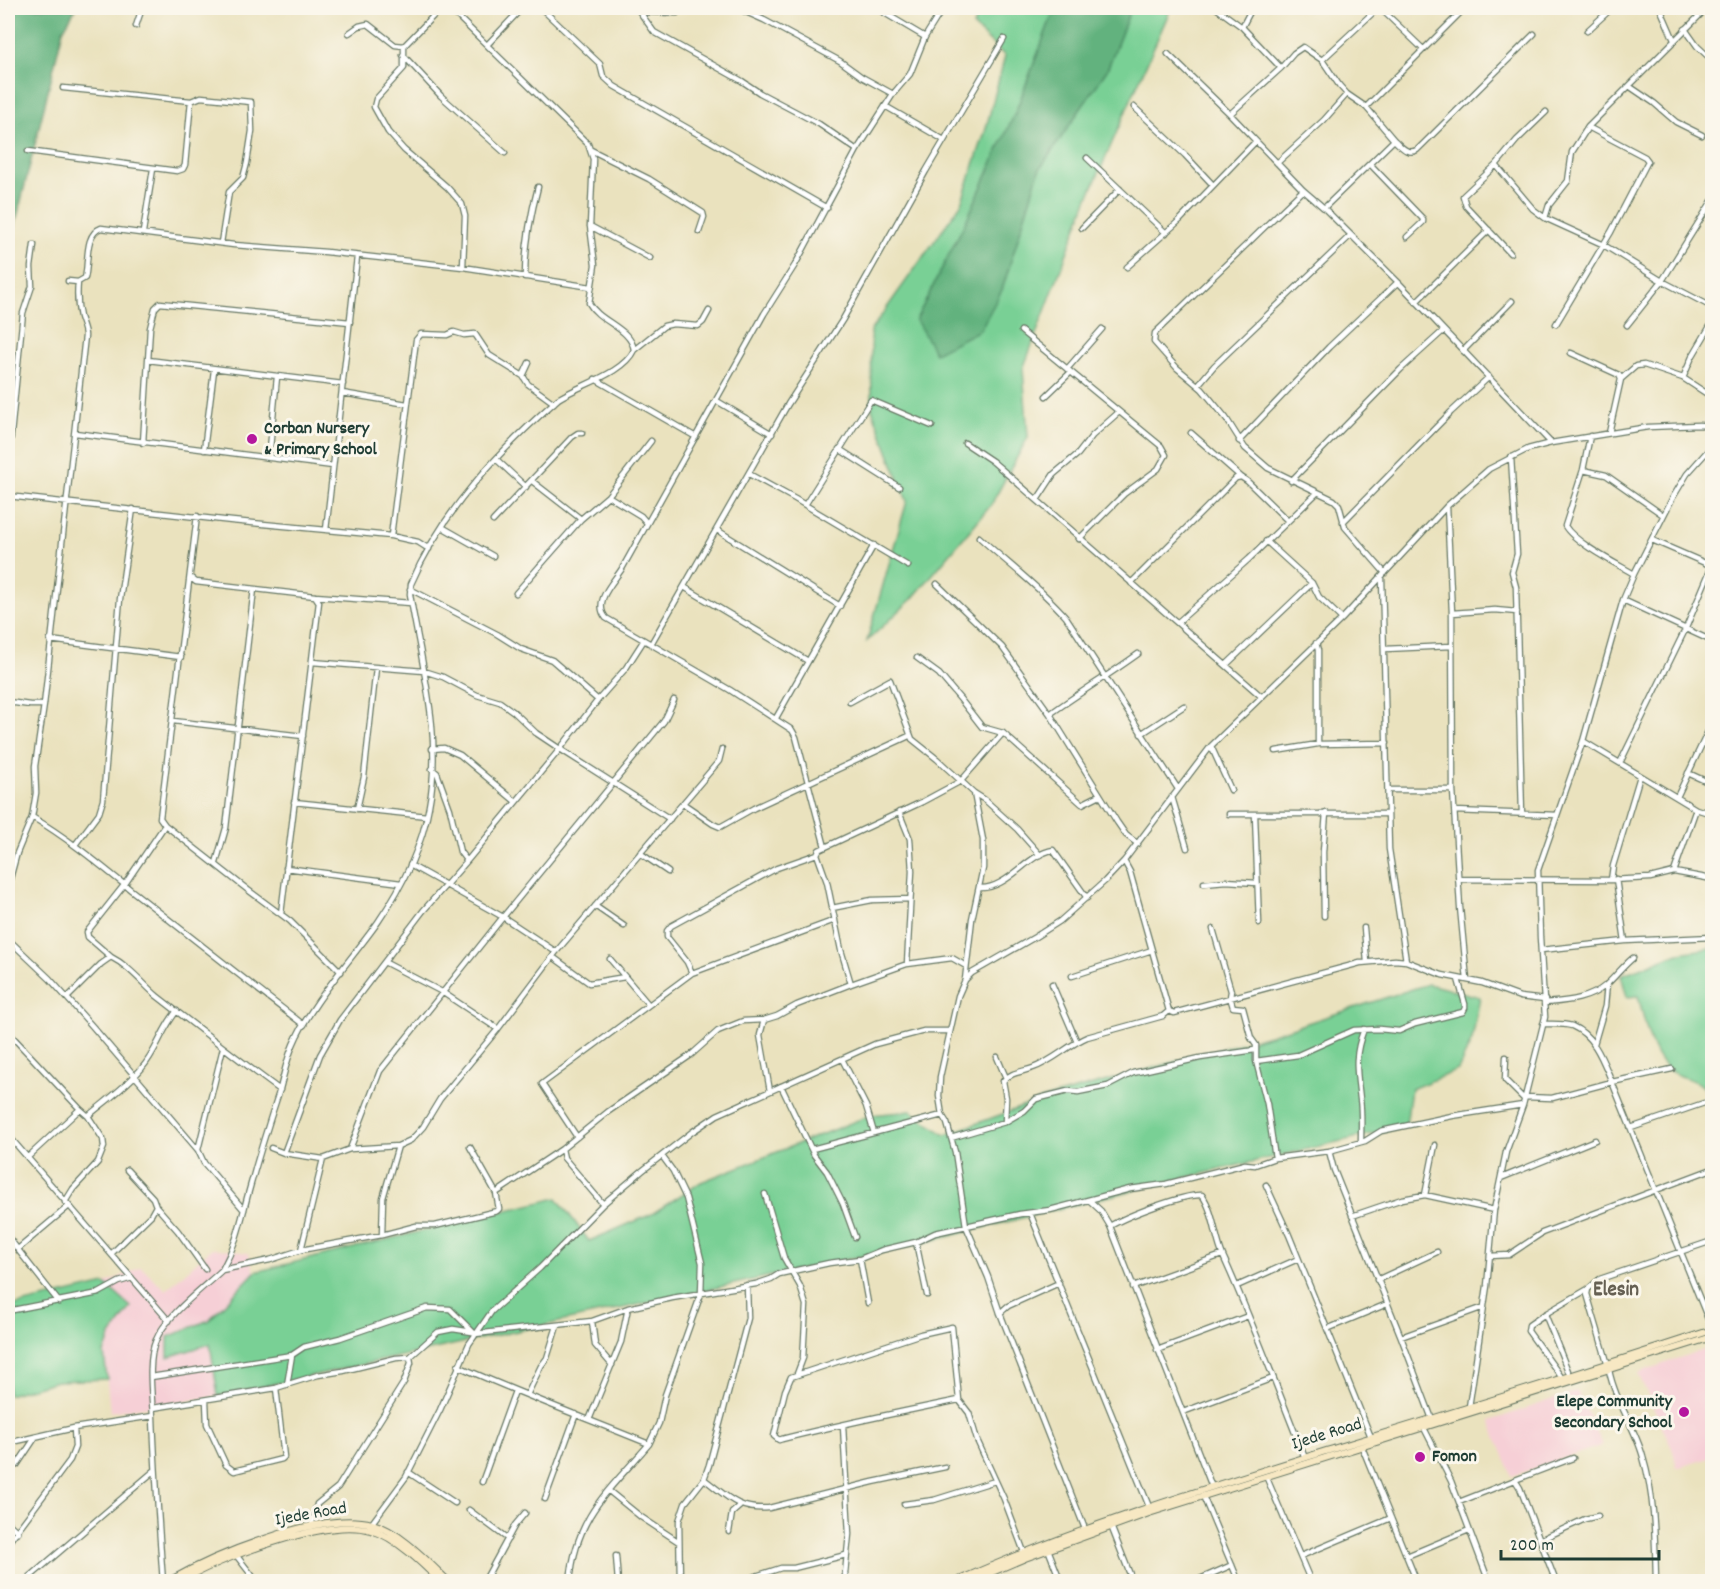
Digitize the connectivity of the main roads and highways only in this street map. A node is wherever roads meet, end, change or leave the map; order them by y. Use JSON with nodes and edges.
{"nodes":[{"id":1,"x":1713,"y":1330,"type":"edge"},
{"id":2,"x":1713,"y":1336,"type":"edge"},
{"id":3,"x":1608,"y":1368,"type":"junction"},
{"id":4,"x":1150,"y":1509,"type":"junction"},
{"id":5,"x":165,"y":1581,"type":"edge"},
{"id":6,"x":179,"y":1581,"type":"edge"},
{"id":7,"x":441,"y":1581,"type":"edge"},
{"id":8,"x":449,"y":1581,"type":"edge"},
{"id":9,"x":955,"y":1581,"type":"edge"},
{"id":10,"x":969,"y":1581,"type":"edge"}],
"edges":[{"from":1,"to":3,"type":"main road","name":"Ijede Road"},
{"from":2,"to":3,"type":"main road","name":"Ijede Road"},
{"from":3,"to":4,"type":"main road","name":"Ijede Road"},
{"from":3,"to":4,"type":"main road","name":"Ijede Road"},
{"from":4,"to":9,"type":"main road","name":"Ijede Road"},
{"from":4,"to":10,"type":"main road","name":"Ijede Road"},
{"from":5,"to":8,"type":"main road","name":"Ijede Road"},
{"from":6,"to":7,"type":"main road","name":"Ijede Road"}]}
